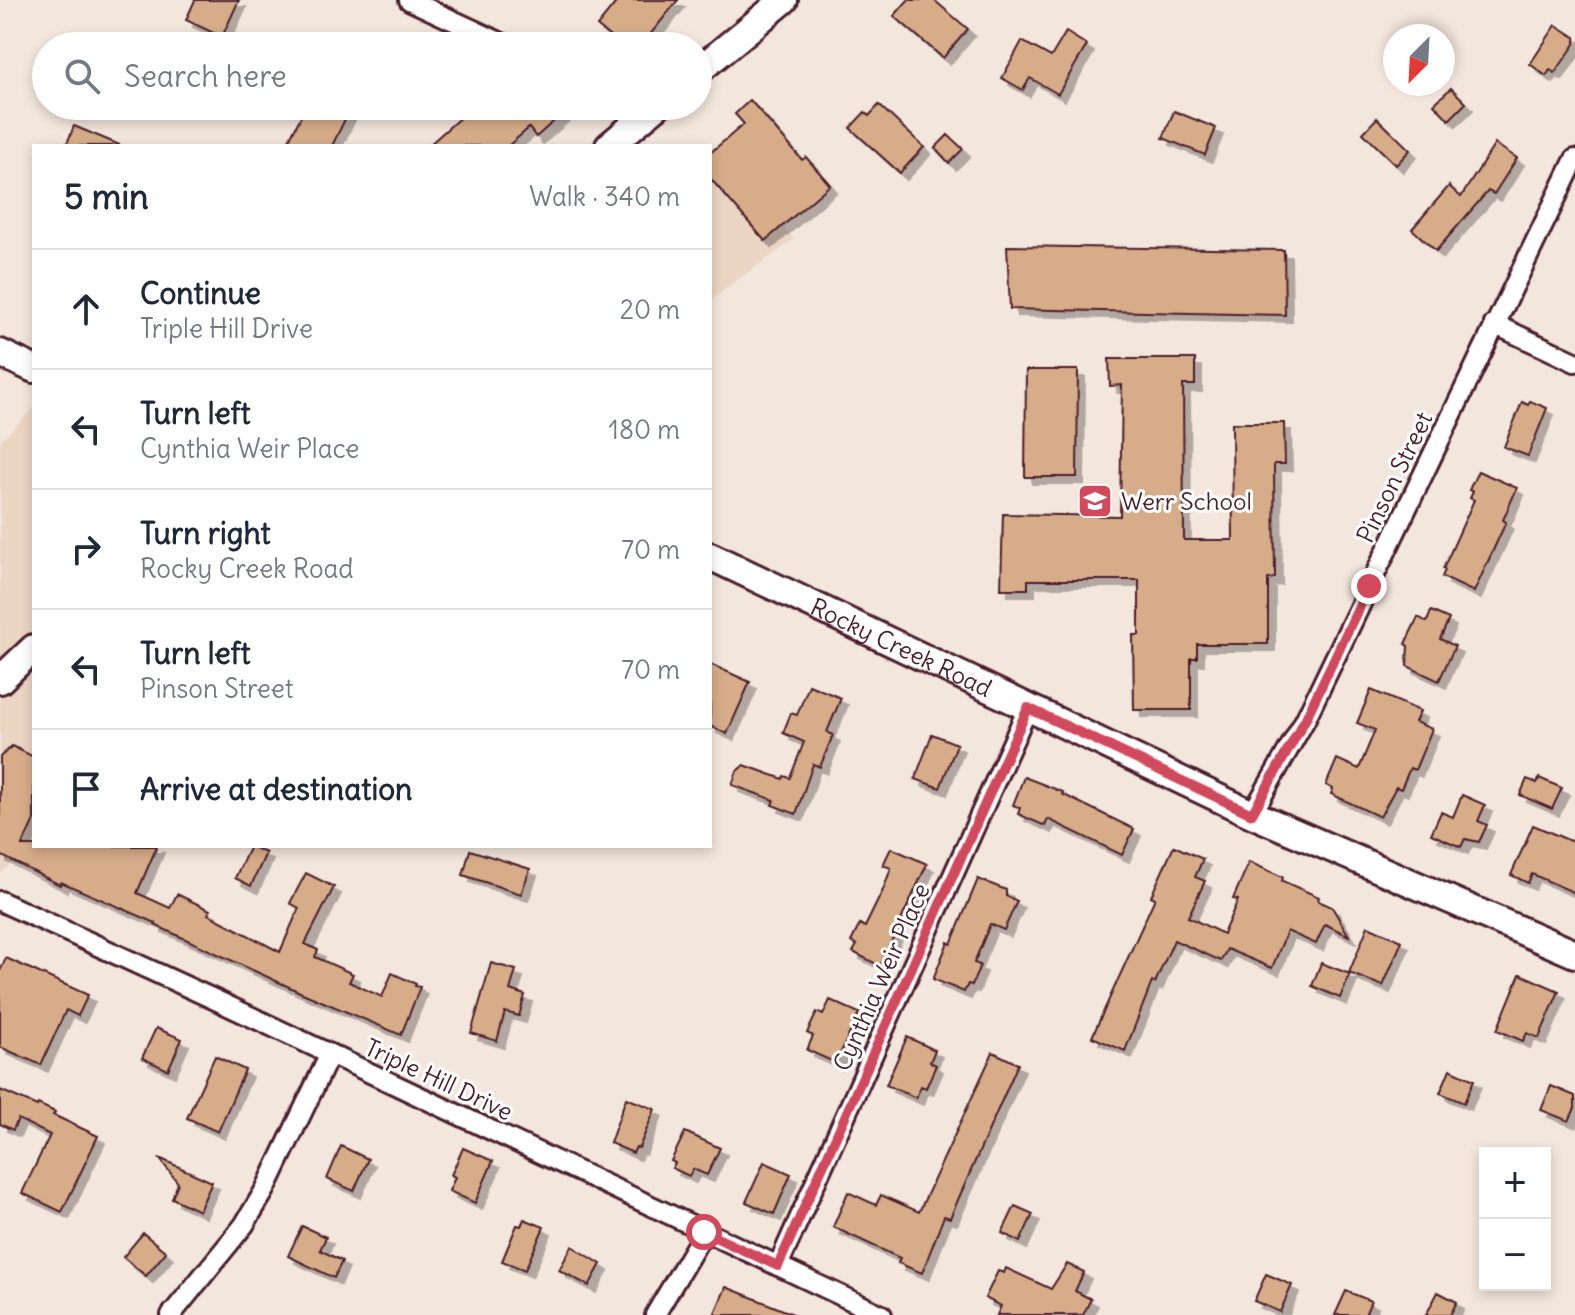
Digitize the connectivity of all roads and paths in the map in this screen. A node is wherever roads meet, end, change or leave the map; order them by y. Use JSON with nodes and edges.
{"nodes":[{"id":1,"x":409,"y":0,"type":"edge"},
{"id":2,"x":784,"y":0,"type":"edge"},
{"id":3,"x":478,"y":32,"type":"edge"},
{"id":4,"x":712,"y":59,"type":"edge"},
{"id":5,"x":633,"y":120,"type":"edge"},
{"id":6,"x":611,"y":144,"type":"edge"},
{"id":7,"x":1575,"y":159,"type":"edge"},
{"id":8,"x":1494,"y":324,"type":"junction"},
{"id":9,"x":0,"y":353,"type":"edge"},
{"id":10,"x":1575,"y":362,"type":"edge"},
{"id":11,"x":32,"y":368,"type":"edge"},
{"id":12,"x":712,"y":557,"type":"edge"},
{"id":13,"x":32,"y":650,"type":"edge"},
{"id":14,"x":0,"y":680,"type":"edge"},
{"id":15,"x":1028,"y":708,"type":"junction"},
{"id":16,"x":1252,"y":814,"type":"junction"},
{"id":17,"x":0,"y":901,"type":"edge"},
{"id":18,"x":1575,"y":954,"type":"edge"},
{"id":19,"x":330,"y":1054,"type":"junction"},
{"id":20,"x":704,"y":1232,"type":"junction"},
{"id":21,"x":778,"y":1266,"type":"junction"},
{"id":22,"x":854,"y":1309,"type":"edge"},
{"id":23,"x":171,"y":1315,"type":"edge"},
{"id":24,"x":655,"y":1315,"type":"edge"},
{"id":25,"x":882,"y":1315,"type":"edge"}],
"edges":[{"from":1,"to":3,"type":"street"},
{"from":2,"to":4,"type":"street"},
{"from":5,"to":6,"type":"street"},
{"from":7,"to":8,"type":"street","name":"Pinson Street"},
{"from":8,"to":10,"type":"street"},
{"from":8,"to":16,"type":"street","name":"Pinson Street"},
{"from":9,"to":11,"type":"street"},
{"from":12,"to":15,"type":"street","name":"Rocky Creek Road"},
{"from":13,"to":14,"type":"street"},
{"from":15,"to":16,"type":"street","name":"Rocky Creek Road"},
{"from":15,"to":21,"type":"street","name":"Cynthia Weir Place"},
{"from":16,"to":18,"type":"street","name":"Rocky Creek Road"},
{"from":17,"to":19,"type":"street","name":"Triple Hill Drive"},
{"from":19,"to":20,"type":"street","name":"Triple Hill Drive"},
{"from":19,"to":23,"type":"street"},
{"from":20,"to":21,"type":"street","name":"Triple Hill Drive"},
{"from":20,"to":24,"type":"street"},
{"from":21,"to":22,"type":"street","name":"Triple Hill Drive"},
{"from":22,"to":25,"type":"street","name":"Triple Hill Drive"}]}
